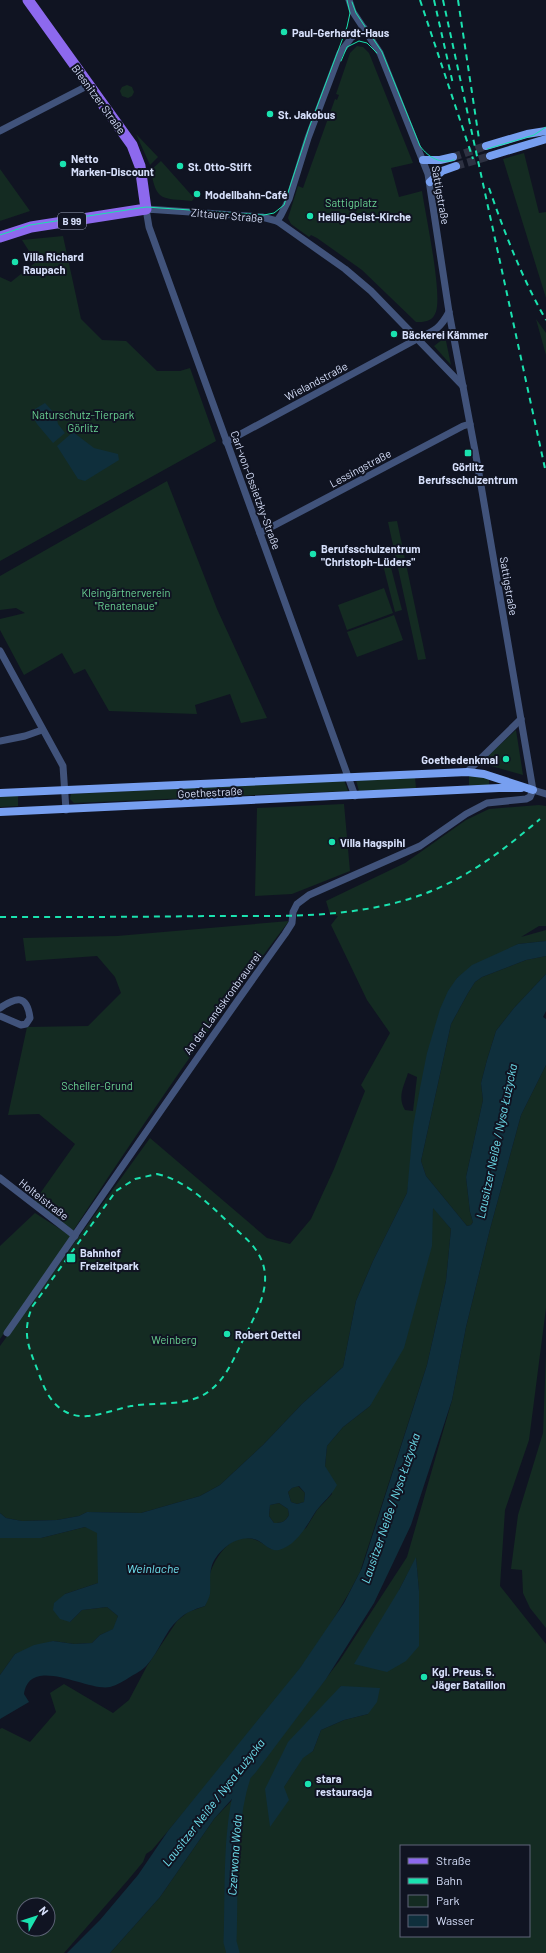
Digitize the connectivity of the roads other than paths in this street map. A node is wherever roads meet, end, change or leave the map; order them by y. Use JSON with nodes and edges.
{"nodes":[{"id":1,"x":349,"y":0,"type":"edge"},
{"id":2,"x":33,"y":2,"type":"edge"},
{"id":3,"x":364,"y":28,"type":"junction"},
{"id":4,"x":89,"y":85,"type":"junction"},
{"id":5,"x":0,"y":131,"type":"edge"},
{"id":6,"x":546,"y":132,"type":"edge"},
{"id":7,"x":546,"y":139,"type":"edge"},
{"id":8,"x":486,"y":146,"type":"tunnel mouth"},
{"id":9,"x":490,"y":156,"type":"tunnel mouth"},
{"id":10,"x":453,"y":157,"type":"tunnel mouth"},
{"id":11,"x":423,"y":160,"type":"junction"},
{"id":12,"x":456,"y":166,"type":"tunnel mouth"},
{"id":13,"x":430,"y":182,"type":"junction"},
{"id":14,"x":146,"y":209,"type":"junction"},
{"id":15,"x":277,"y":222,"type":"junction"},
{"id":16,"x":0,"y":237,"type":"edge"},
{"id":17,"x":448,"y":312,"type":"junction"},
{"id":18,"x":417,"y":339,"type":"junction"},
{"id":19,"x":463,"y":386,"type":"junction"},
{"id":20,"x":470,"y":424,"type":"junction"},
{"id":21,"x":226,"y":442,"type":"junction"},
{"id":22,"x":260,"y":533,"type":"junction"},
{"id":23,"x":0,"y":651,"type":"edge"},
{"id":24,"x":521,"y":719,"type":"junction"},
{"id":25,"x":42,"y":730,"type":"junction"},
{"id":26,"x":0,"y":741,"type":"edge"},
{"id":27,"x":467,"y":772,"type":"junction"},
{"id":28,"x":348,"y":777,"type":"junction"},
{"id":29,"x":531,"y":789,"type":"junction"},
{"id":30,"x":65,"y":790,"type":"junction"},
{"id":31,"x":0,"y":793,"type":"edge"},
{"id":32,"x":546,"y":794,"type":"edge"},
{"id":33,"x":355,"y":796,"type":"junction"},
{"id":34,"x":66,"y":810,"type":"junction"},
{"id":35,"x":0,"y":812,"type":"edge"},
{"id":36,"x":0,"y":1008,"type":"edge"},
{"id":37,"x":0,"y":1016,"type":"edge"},
{"id":38,"x":0,"y":1178,"type":"edge"},
{"id":39,"x":75,"y":1236,"type":"junction"},
{"id":40,"x":7,"y":1333,"type":"dead end"}],
"edges":[{"from":1,"to":3,"type":"street","name":"Sattigstraße"},
{"from":2,"to":4,"type":"main road","name":"Biesnitzer Straße"},
{"from":3,"to":11,"type":"street","name":"Sattigstraße"},
{"from":3,"to":15,"type":"street"},
{"from":4,"to":5,"type":"street"},
{"from":4,"to":14,"type":"main road","name":"Biesnitzer Straße"},
{"from":6,"to":8,"type":"street"},
{"from":7,"to":9,"type":"street"},
{"from":10,"to":11,"type":"street"},
{"from":11,"to":13,"type":"street","name":"Sattigstraße"},
{"from":12,"to":13,"type":"street"},
{"from":13,"to":17,"type":"street","name":"Sattigstraße"},
{"from":14,"to":15,"type":"street","name":"Zittauer Straße"},
{"from":14,"to":16,"type":"main road","name":"Zittauer Straße","number":"B 99"},
{"from":14,"to":21,"type":"street","name":"Carl-von-Ossietzky-Straße"},
{"from":15,"to":18,"type":"street","name":"Zittauer Straße"},
{"from":17,"to":18,"type":"street"},
{"from":17,"to":19,"type":"street","name":"Sattigstraße"},
{"from":18,"to":19,"type":"street"},
{"from":18,"to":21,"type":"street","name":"Wielandstraße"},
{"from":19,"to":20,"type":"street","name":"Sattigstraße"},
{"from":20,"to":22,"type":"street","name":"Lessingstraße"},
{"from":20,"to":24,"type":"street","name":"Sattigstraße"},
{"from":21,"to":22,"type":"street","name":"Carl-von-Ossietzky-Straße"},
{"from":22,"to":28,"type":"street","name":"Carl-von-Ossietzky-Straße"},
{"from":23,"to":25,"type":"street"},
{"from":24,"to":27,"type":"street"},
{"from":24,"to":29,"type":"street","name":"Sattigstraße"},
{"from":25,"to":26,"type":"street"},
{"from":25,"to":30,"type":"street"},
{"from":27,"to":28,"type":"street","name":"Goethestraße"},
{"from":27,"to":29,"type":"street","name":"Goethestraße"},
{"from":28,"to":30,"type":"street","name":"Goethestraße"},
{"from":28,"to":33,"type":"street"},
{"from":29,"to":32,"type":"street"},
{"from":29,"to":33,"type":"street","name":"Goethestraße"},
{"from":29,"to":39,"type":"street","name":"An der Landskronbrauerei"},
{"from":30,"to":31,"type":"street","name":"Goethestraße"},
{"from":30,"to":34,"type":"street"},
{"from":33,"to":34,"type":"street","name":"Goethestraße"},
{"from":34,"to":35,"type":"street","name":"Goethestraße"},
{"from":36,"to":37,"type":"street"},
{"from":38,"to":39,"type":"street","name":"Holteistraße"},
{"from":39,"to":40,"type":"street","name":"An der Landskronbrauerei"}]}
